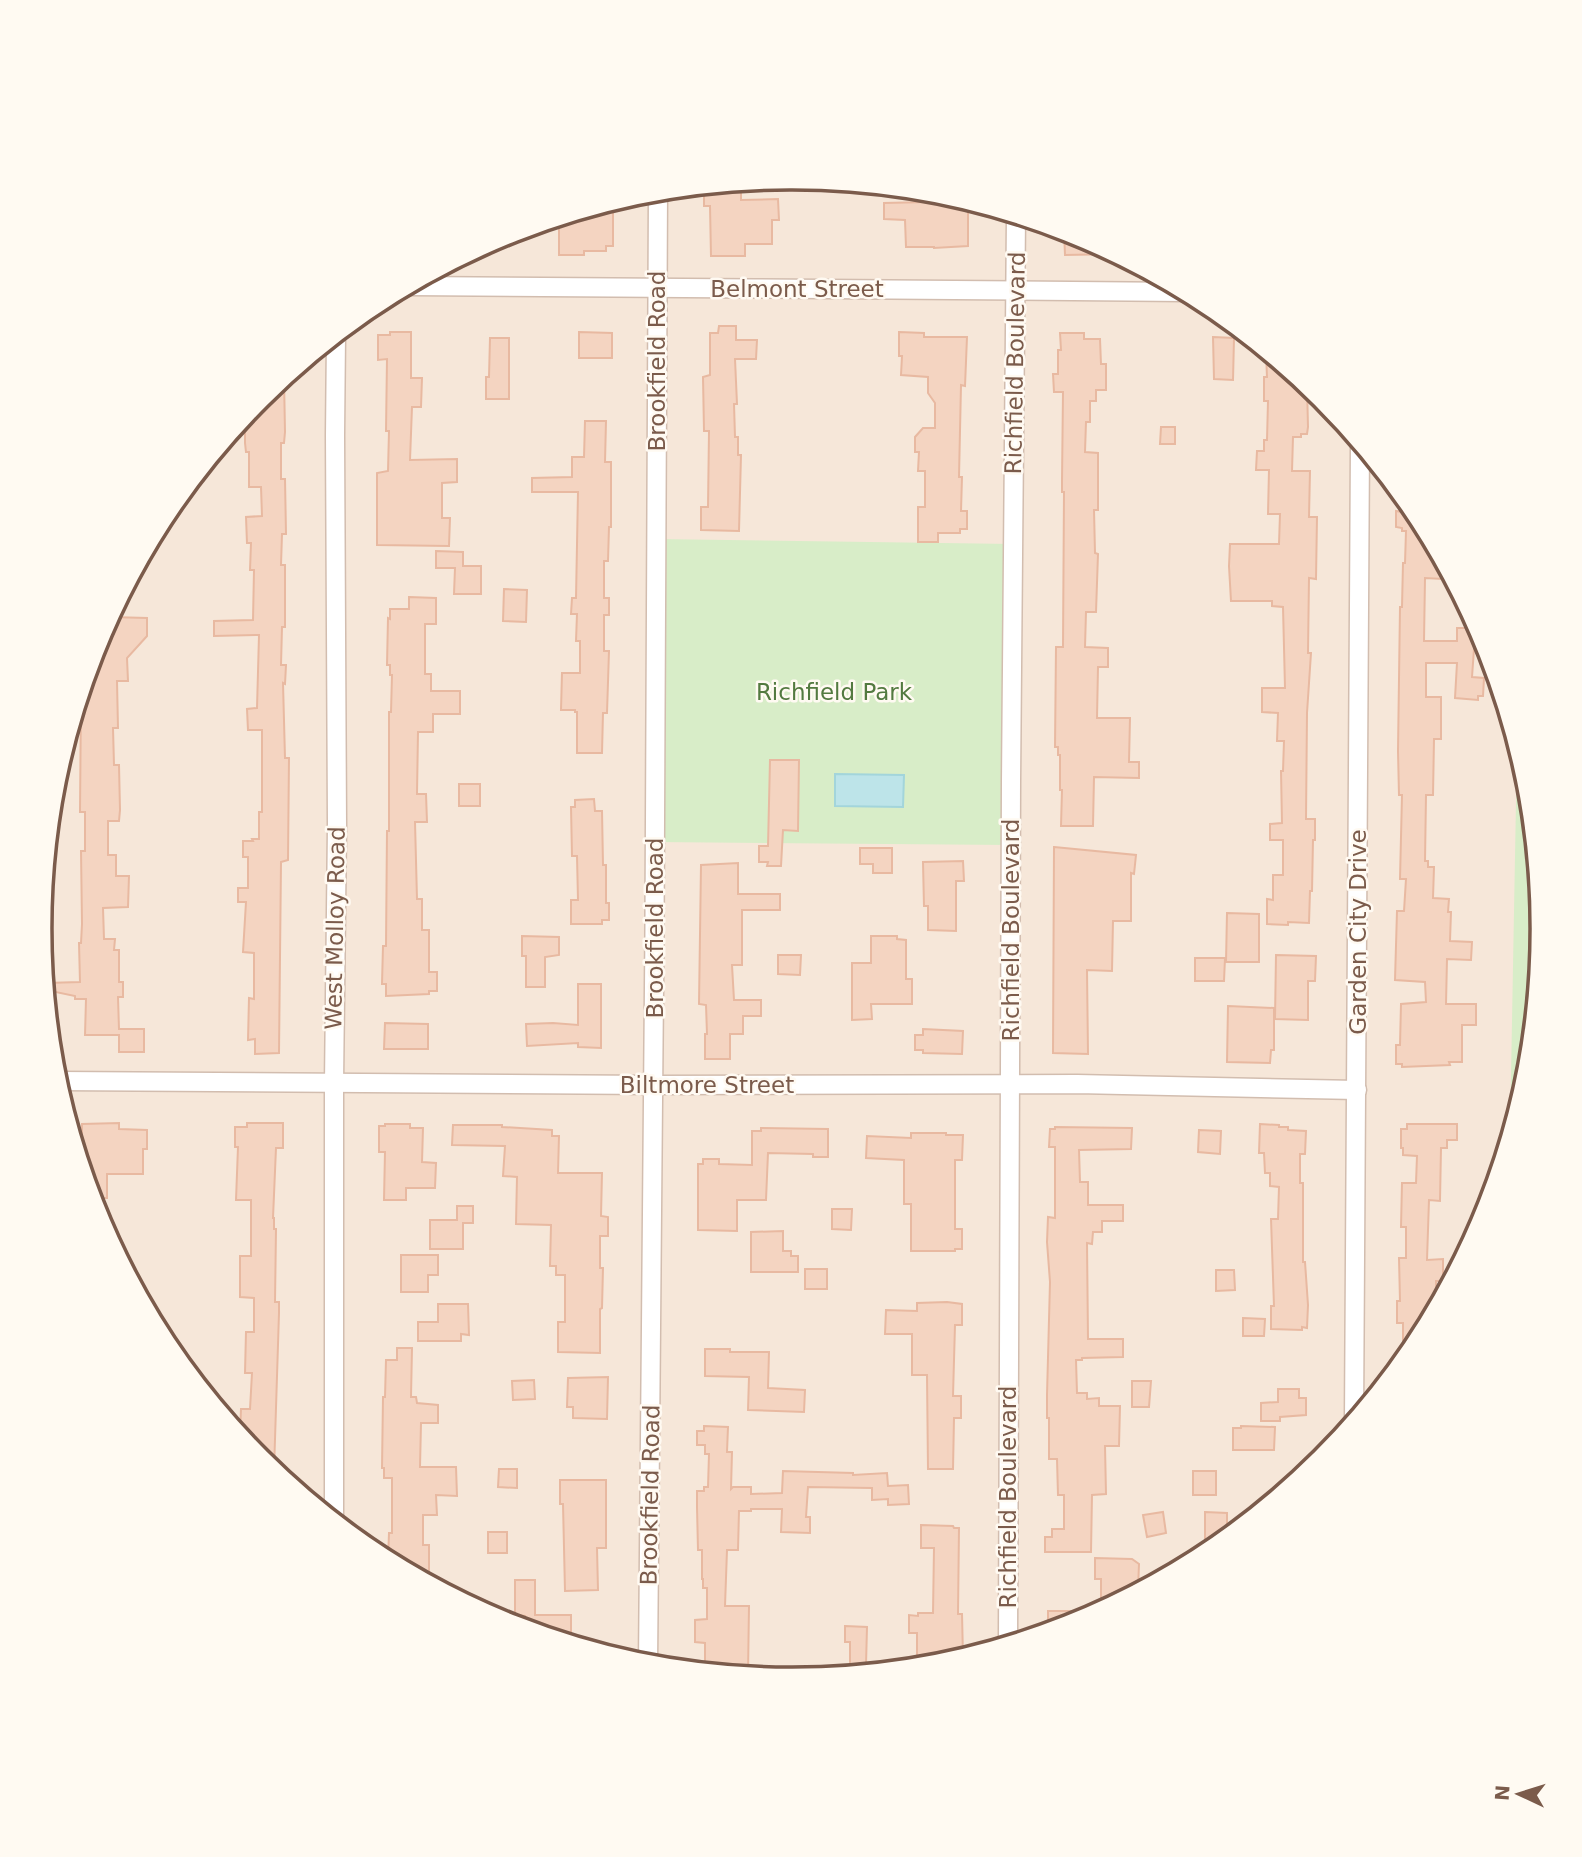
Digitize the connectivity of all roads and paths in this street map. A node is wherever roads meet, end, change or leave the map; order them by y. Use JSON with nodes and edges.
{"nodes":[{"id":1,"x":658,"y":202,"type":"edge"},
{"id":2,"x":1016,"y":225,"type":"edge"},
{"id":3,"x":427,"y":286,"type":"edge"},
{"id":4,"x":658,"y":289,"type":"junction"},
{"id":5,"x":1015,"y":289,"type":"junction"},
{"id":6,"x":1164,"y":292,"type":"edge"},
{"id":7,"x":336,"y":347,"type":"edge"},
{"id":8,"x":1360,"y":459,"type":"edge"},
{"id":9,"x":69,"y":1081,"type":"edge"},
{"id":10,"x":334,"y":1083,"type":"junction"},
{"id":11,"x":655,"y":1085,"type":"junction"},
{"id":12,"x":1011,"y":1085,"type":"junction"},
{"id":13,"x":1357,"y":1090,"type":"junction"},
{"id":14,"x":1354,"y":1405,"type":"edge"},
{"id":15,"x":334,"y":1508,"type":"edge"},
{"id":16,"x":1008,"y":1634,"type":"edge"},
{"id":17,"x":649,"y":1653,"type":"edge"}],
"edges":[{"from":1,"to":4,"type":"street","name":"Brookfield Road"},
{"from":2,"to":5,"type":"street","name":"Richfield Boulevard"},
{"from":3,"to":4,"type":"street","name":"Belmont Street"},
{"from":4,"to":5,"type":"street","name":"Belmont Street"},
{"from":4,"to":11,"type":"street","name":"Brookfield Road"},
{"from":5,"to":6,"type":"street","name":"Belmont Street"},
{"from":5,"to":12,"type":"street","name":"Richfield Boulevard"},
{"from":7,"to":10,"type":"street","name":"West Molloy Road"},
{"from":8,"to":13,"type":"street","name":"Garden City Drive"},
{"from":9,"to":10,"type":"street","name":"Biltmore Street"},
{"from":10,"to":11,"type":"street","name":"Biltmore Street"},
{"from":10,"to":15,"type":"street","name":"West Molloy Road"},
{"from":11,"to":12,"type":"street","name":"Biltmore Street"},
{"from":11,"to":17,"type":"street","name":"Brookfield Road"},
{"from":12,"to":13,"type":"street","name":"Biltmore Street"},
{"from":12,"to":16,"type":"street","name":"Richfield Boulevard"},
{"from":13,"to":14,"type":"street","name":"Garden City Drive"}]}
